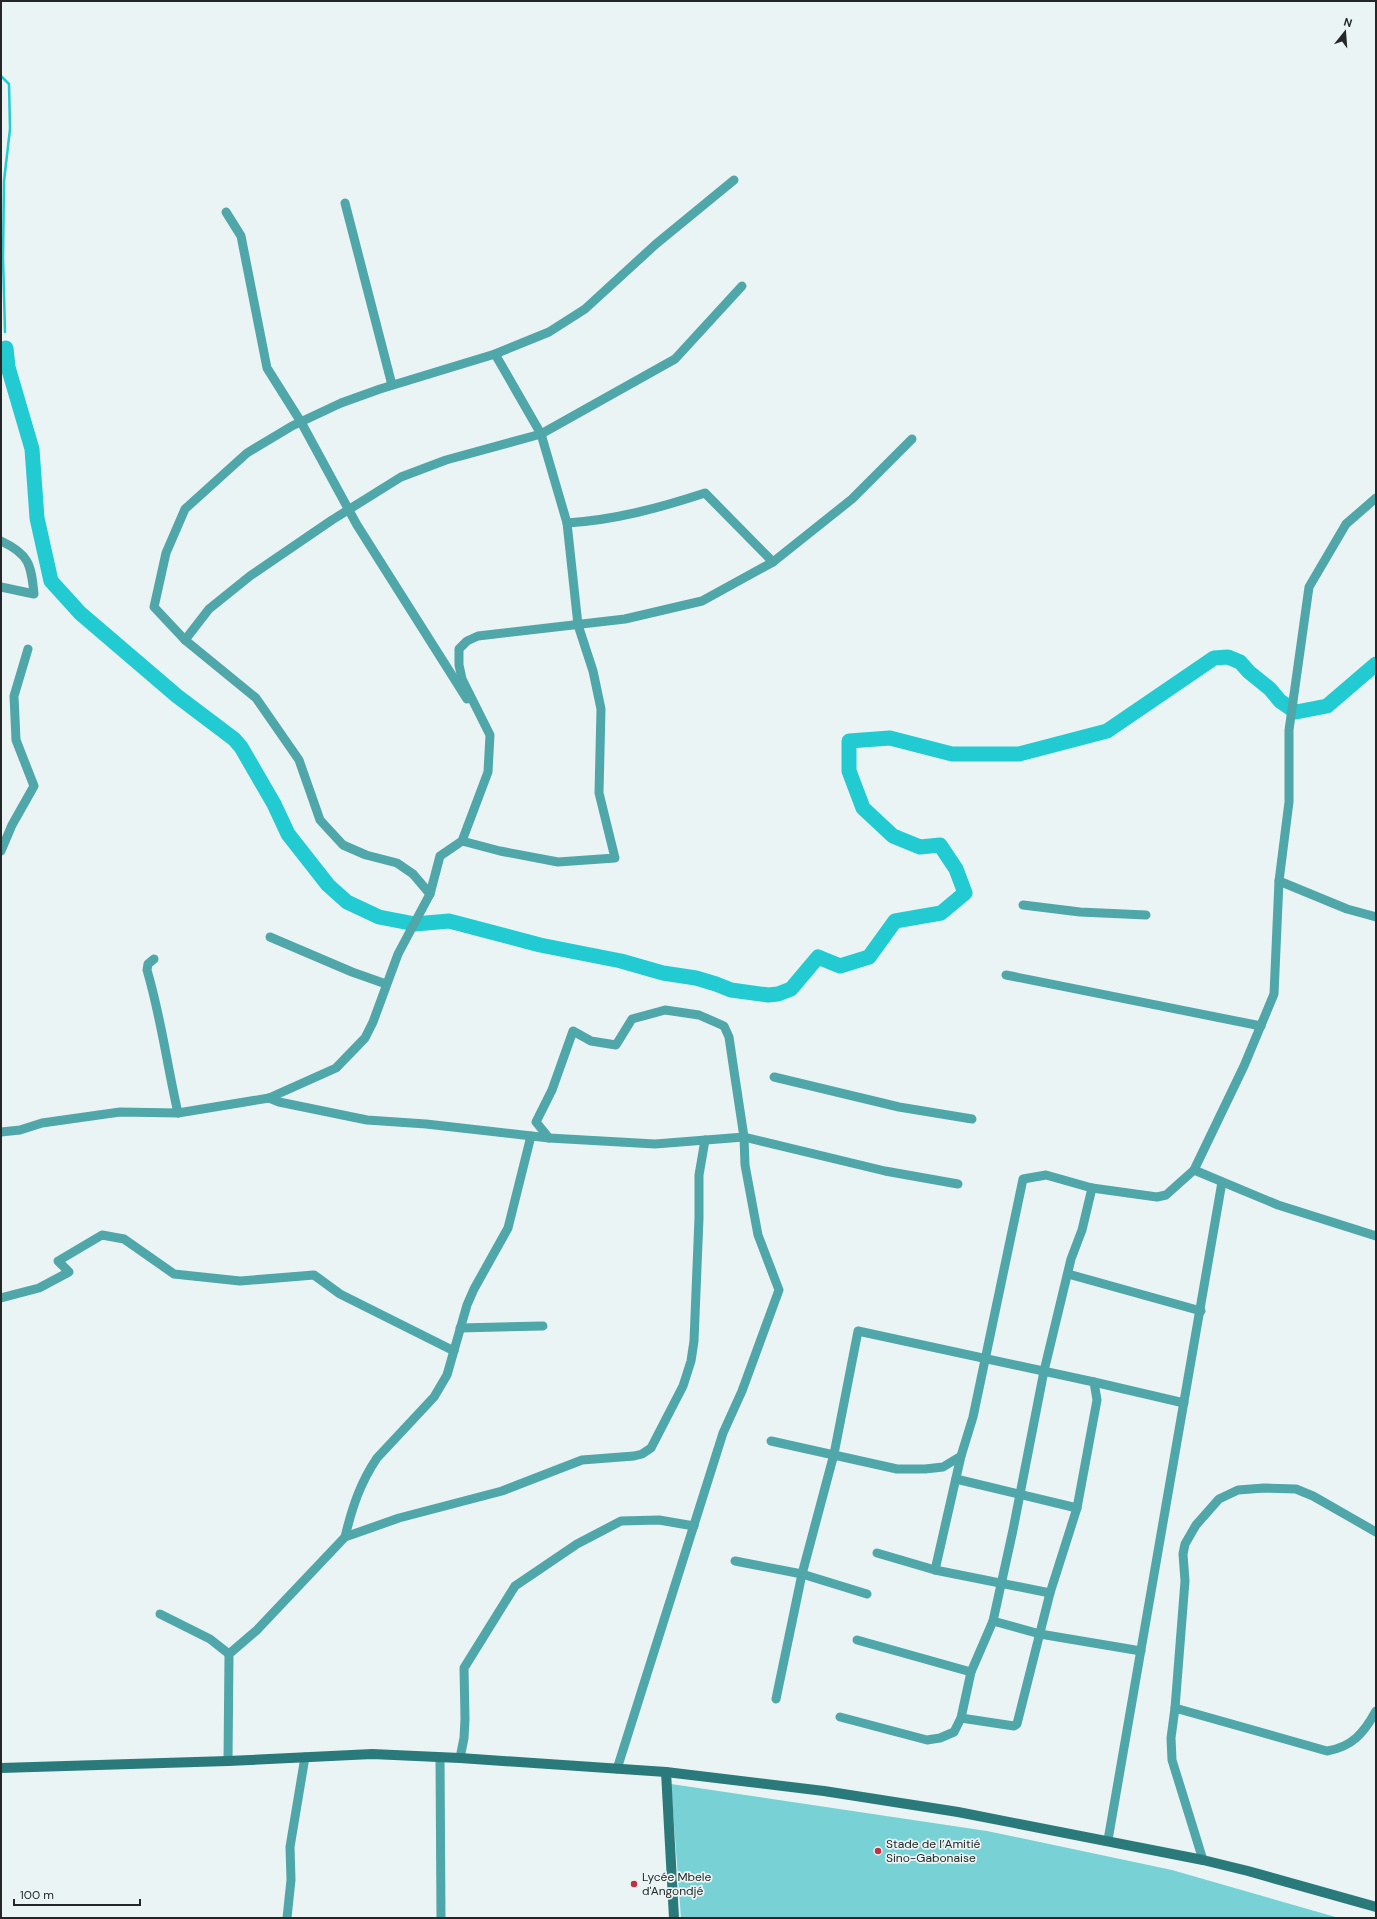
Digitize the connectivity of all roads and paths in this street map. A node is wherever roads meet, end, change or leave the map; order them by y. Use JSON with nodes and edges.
{"nodes":[{"id":1,"x":734,"y":180,"type":"dead end"},
{"id":2,"x":345,"y":203,"type":"dead end"},
{"id":3,"x":226,"y":212,"type":"dead end"},
{"id":4,"x":742,"y":286,"type":"dead end"},
{"id":5,"x":495,"y":354,"type":"junction"},
{"id":6,"x":392,"y":385,"type":"junction"},
{"id":7,"x":302,"y":422,"type":"junction"},
{"id":8,"x":541,"y":434,"type":"junction"},
{"id":9,"x":912,"y":439,"type":"dead end"},
{"id":10,"x":1376,"y":498,"type":"edge"},
{"id":11,"x":349,"y":510,"type":"junction"},
{"id":12,"x":567,"y":523,"type":"junction"},
{"id":13,"x":1,"y":541,"type":"edge"},
{"id":14,"x":773,"y":562,"type":"junction"},
{"id":15,"x":1,"y":588,"type":"edge"},
{"id":16,"x":578,"y":625,"type":"junction"},
{"id":17,"x":185,"y":640,"type":"junction"},
{"id":18,"x":28,"y":649,"type":"dead end"},
{"id":19,"x":490,"y":735,"type":"junction"},
{"id":20,"x":462,"y":841,"type":"junction"},
{"id":21,"x":1,"y":851,"type":"edge"},
{"id":22,"x":1279,"y":880,"type":"junction"},
{"id":23,"x":430,"y":894,"type":"junction"},
{"id":24,"x":1023,"y":905,"type":"dead end"},
{"id":25,"x":1146,"y":915,"type":"dead end"},
{"id":26,"x":1376,"y":917,"type":"edge"},
{"id":27,"x":270,"y":937,"type":"dead end"},
{"id":28,"x":154,"y":959,"type":"dead end"},
{"id":29,"x":1006,"y":975,"type":"dead end"},
{"id":30,"x":386,"y":984,"type":"junction"},
{"id":31,"x":1261,"y":1026,"type":"junction"},
{"id":32,"x":774,"y":1077,"type":"dead end"},
{"id":33,"x":269,"y":1098,"type":"junction"},
{"id":34,"x":178,"y":1112,"type":"junction"},
{"id":35,"x":972,"y":1119,"type":"dead end"},
{"id":36,"x":1,"y":1132,"type":"edge"},
{"id":37,"x":531,"y":1136,"type":"junction"},
{"id":38,"x":744,"y":1137,"type":"junction"},
{"id":39,"x":549,"y":1138,"type":"junction"},
{"id":40,"x":706,"y":1140,"type":"junction"},
{"id":41,"x":1194,"y":1170,"type":"junction"},
{"id":42,"x":1222,"y":1182,"type":"junction"},
{"id":43,"x":958,"y":1184,"type":"dead end"},
{"id":44,"x":1092,"y":1188,"type":"junction"},
{"id":45,"x":1376,"y":1236,"type":"edge"},
{"id":46,"x":1068,"y":1274,"type":"junction"},
{"id":47,"x":1,"y":1298,"type":"edge"},
{"id":48,"x":1201,"y":1311,"type":"junction"},
{"id":49,"x":543,"y":1326,"type":"dead end"},
{"id":50,"x":460,"y":1328,"type":"junction"},
{"id":51,"x":454,"y":1351,"type":"junction"},
{"id":52,"x":985,"y":1359,"type":"junction"},
{"id":53,"x":1044,"y":1371,"type":"junction"},
{"id":54,"x":1094,"y":1382,"type":"junction"},
{"id":55,"x":1184,"y":1403,"type":"junction"},
{"id":56,"x":771,"y":1441,"type":"dead end"},
{"id":57,"x":834,"y":1454,"type":"junction"},
{"id":58,"x":961,"y":1456,"type":"junction"},
{"id":59,"x":956,"y":1479,"type":"junction"},
{"id":60,"x":1018,"y":1494,"type":"junction"},
{"id":61,"x":1077,"y":1508,"type":"junction"},
{"id":62,"x":694,"y":1526,"type":"junction"},
{"id":63,"x":1376,"y":1532,"type":"edge"},
{"id":64,"x":345,"y":1537,"type":"junction"},
{"id":65,"x":877,"y":1553,"type":"dead end"},
{"id":66,"x":735,"y":1561,"type":"dead end"},
{"id":67,"x":936,"y":1570,"type":"junction"},
{"id":68,"x":802,"y":1574,"type":"junction"},
{"id":69,"x":1001,"y":1583,"type":"junction"},
{"id":70,"x":1050,"y":1593,"type":"junction"},
{"id":71,"x":867,"y":1594,"type":"dead end"},
{"id":72,"x":160,"y":1614,"type":"dead end"},
{"id":73,"x":993,"y":1621,"type":"junction"},
{"id":74,"x":1040,"y":1634,"type":"junction"},
{"id":75,"x":857,"y":1640,"type":"dead end"},
{"id":76,"x":1141,"y":1651,"type":"junction"},
{"id":77,"x":229,"y":1654,"type":"junction"},
{"id":78,"x":971,"y":1672,"type":"junction"},
{"id":79,"x":776,"y":1699,"type":"dead end"},
{"id":80,"x":1176,"y":1708,"type":"junction"},
{"id":81,"x":1376,"y":1711,"type":"edge"},
{"id":82,"x":840,"y":1717,"type":"dead end"},
{"id":83,"x":961,"y":1718,"type":"junction"},
{"id":84,"x":305,"y":1757,"type":"junction"},
{"id":85,"x":440,"y":1757,"type":"junction"},
{"id":86,"x":460,"y":1758,"type":"junction"},
{"id":87,"x":228,"y":1761,"type":"junction"},
{"id":88,"x":1,"y":1768,"type":"edge"},
{"id":89,"x":617,"y":1769,"type":"junction"},
{"id":90,"x":666,"y":1772,"type":"junction"},
{"id":91,"x":1108,"y":1840,"type":"junction"},
{"id":92,"x":1203,"y":1860,"type":"junction"},
{"id":93,"x":1376,"y":1907,"type":"edge"},
{"id":94,"x":287,"y":1918,"type":"edge"},
{"id":95,"x":441,"y":1918,"type":"edge"},
{"id":96,"x":674,"y":1918,"type":"edge"}],
"edges":[{"from":1,"to":5,"type":"street"},
{"from":2,"to":6,"type":"street"},
{"from":3,"to":7,"type":"street"},
{"from":4,"to":8,"type":"street"},
{"from":5,"to":6,"type":"street"},
{"from":5,"to":8,"type":"street"},
{"from":6,"to":7,"type":"street"},
{"from":7,"to":11,"type":"street"},
{"from":7,"to":17,"type":"street"},
{"from":8,"to":11,"type":"street"},
{"from":8,"to":12,"type":"street"},
{"from":9,"to":14,"type":"street"},
{"from":10,"to":22,"type":"street"},
{"from":11,"to":17,"type":"street"},
{"from":11,"to":19,"type":"street"},
{"from":12,"to":14,"type":"street"},
{"from":12,"to":16,"type":"street"},
{"from":13,"to":15,"type":"street"},
{"from":14,"to":16,"type":"street"},
{"from":16,"to":19,"type":"street"},
{"from":16,"to":20,"type":"street"},
{"from":17,"to":23,"type":"street"},
{"from":18,"to":21,"type":"street"},
{"from":19,"to":20,"type":"street"},
{"from":20,"to":23,"type":"street"},
{"from":22,"to":26,"type":"street"},
{"from":22,"to":31,"type":"street"},
{"from":23,"to":30,"type":"street"},
{"from":24,"to":25,"type":"street"},
{"from":27,"to":30,"type":"street"},
{"from":28,"to":34,"type":"street"},
{"from":29,"to":31,"type":"street"},
{"from":30,"to":33,"type":"street"},
{"from":31,"to":41,"type":"street"},
{"from":32,"to":35,"type":"street"},
{"from":33,"to":34,"type":"street"},
{"from":33,"to":37,"type":"street"},
{"from":34,"to":36,"type":"street"},
{"from":37,"to":39,"type":"street"},
{"from":37,"to":50,"type":"street"},
{"from":38,"to":39,"type":"street"},
{"from":38,"to":40,"type":"street"},
{"from":38,"to":43,"type":"street"},
{"from":38,"to":62,"type":"street"},
{"from":39,"to":40,"type":"street"},
{"from":40,"to":64,"type":"street"},
{"from":41,"to":42,"type":"street"},
{"from":41,"to":44,"type":"street"},
{"from":42,"to":45,"type":"street"},
{"from":42,"to":48,"type":"street"},
{"from":44,"to":46,"type":"street"},
{"from":44,"to":52,"type":"street"},
{"from":46,"to":48,"type":"street"},
{"from":46,"to":53,"type":"street"},
{"from":47,"to":51,"type":"street"},
{"from":48,"to":55,"type":"street"},
{"from":49,"to":50,"type":"street"},
{"from":50,"to":51,"type":"street"},
{"from":51,"to":64,"type":"street"},
{"from":52,"to":53,"type":"street"},
{"from":52,"to":57,"type":"street"},
{"from":52,"to":58,"type":"street"},
{"from":53,"to":54,"type":"street"},
{"from":53,"to":60,"type":"street"},
{"from":54,"to":55,"type":"street"},
{"from":54,"to":61,"type":"street"},
{"from":55,"to":76,"type":"street"},
{"from":56,"to":57,"type":"street"},
{"from":57,"to":58,"type":"street"},
{"from":57,"to":68,"type":"street"},
{"from":58,"to":59,"type":"street"},
{"from":59,"to":60,"type":"street"},
{"from":59,"to":67,"type":"street"},
{"from":60,"to":61,"type":"street"},
{"from":60,"to":69,"type":"street"},
{"from":61,"to":70,"type":"street"},
{"from":62,"to":86,"type":"street"},
{"from":62,"to":89,"type":"street"},
{"from":63,"to":80,"type":"street"},
{"from":64,"to":77,"type":"street"},
{"from":65,"to":67,"type":"street"},
{"from":66,"to":68,"type":"street"},
{"from":67,"to":69,"type":"street"},
{"from":68,"to":71,"type":"street"},
{"from":68,"to":79,"type":"street"},
{"from":69,"to":70,"type":"street"},
{"from":69,"to":73,"type":"street"},
{"from":70,"to":74,"type":"street"},
{"from":72,"to":77,"type":"street"},
{"from":73,"to":74,"type":"street"},
{"from":73,"to":78,"type":"street"},
{"from":74,"to":76,"type":"street"},
{"from":74,"to":83,"type":"street"},
{"from":75,"to":78,"type":"street"},
{"from":76,"to":91,"type":"street"},
{"from":77,"to":87,"type":"street"},
{"from":78,"to":83,"type":"street"},
{"from":80,"to":81,"type":"street"},
{"from":80,"to":92,"type":"street"},
{"from":82,"to":83,"type":"street"},
{"from":84,"to":85,"type":"main road"},
{"from":84,"to":87,"type":"main road"},
{"from":84,"to":94,"type":"street"},
{"from":85,"to":86,"type":"main road"},
{"from":85,"to":95,"type":"street"},
{"from":86,"to":89,"type":"main road"},
{"from":87,"to":88,"type":"main road"},
{"from":89,"to":90,"type":"main road"},
{"from":90,"to":91,"type":"main road"},
{"from":90,"to":96,"type":"main road"},
{"from":91,"to":92,"type":"main road"},
{"from":92,"to":93,"type":"main road"}]}
